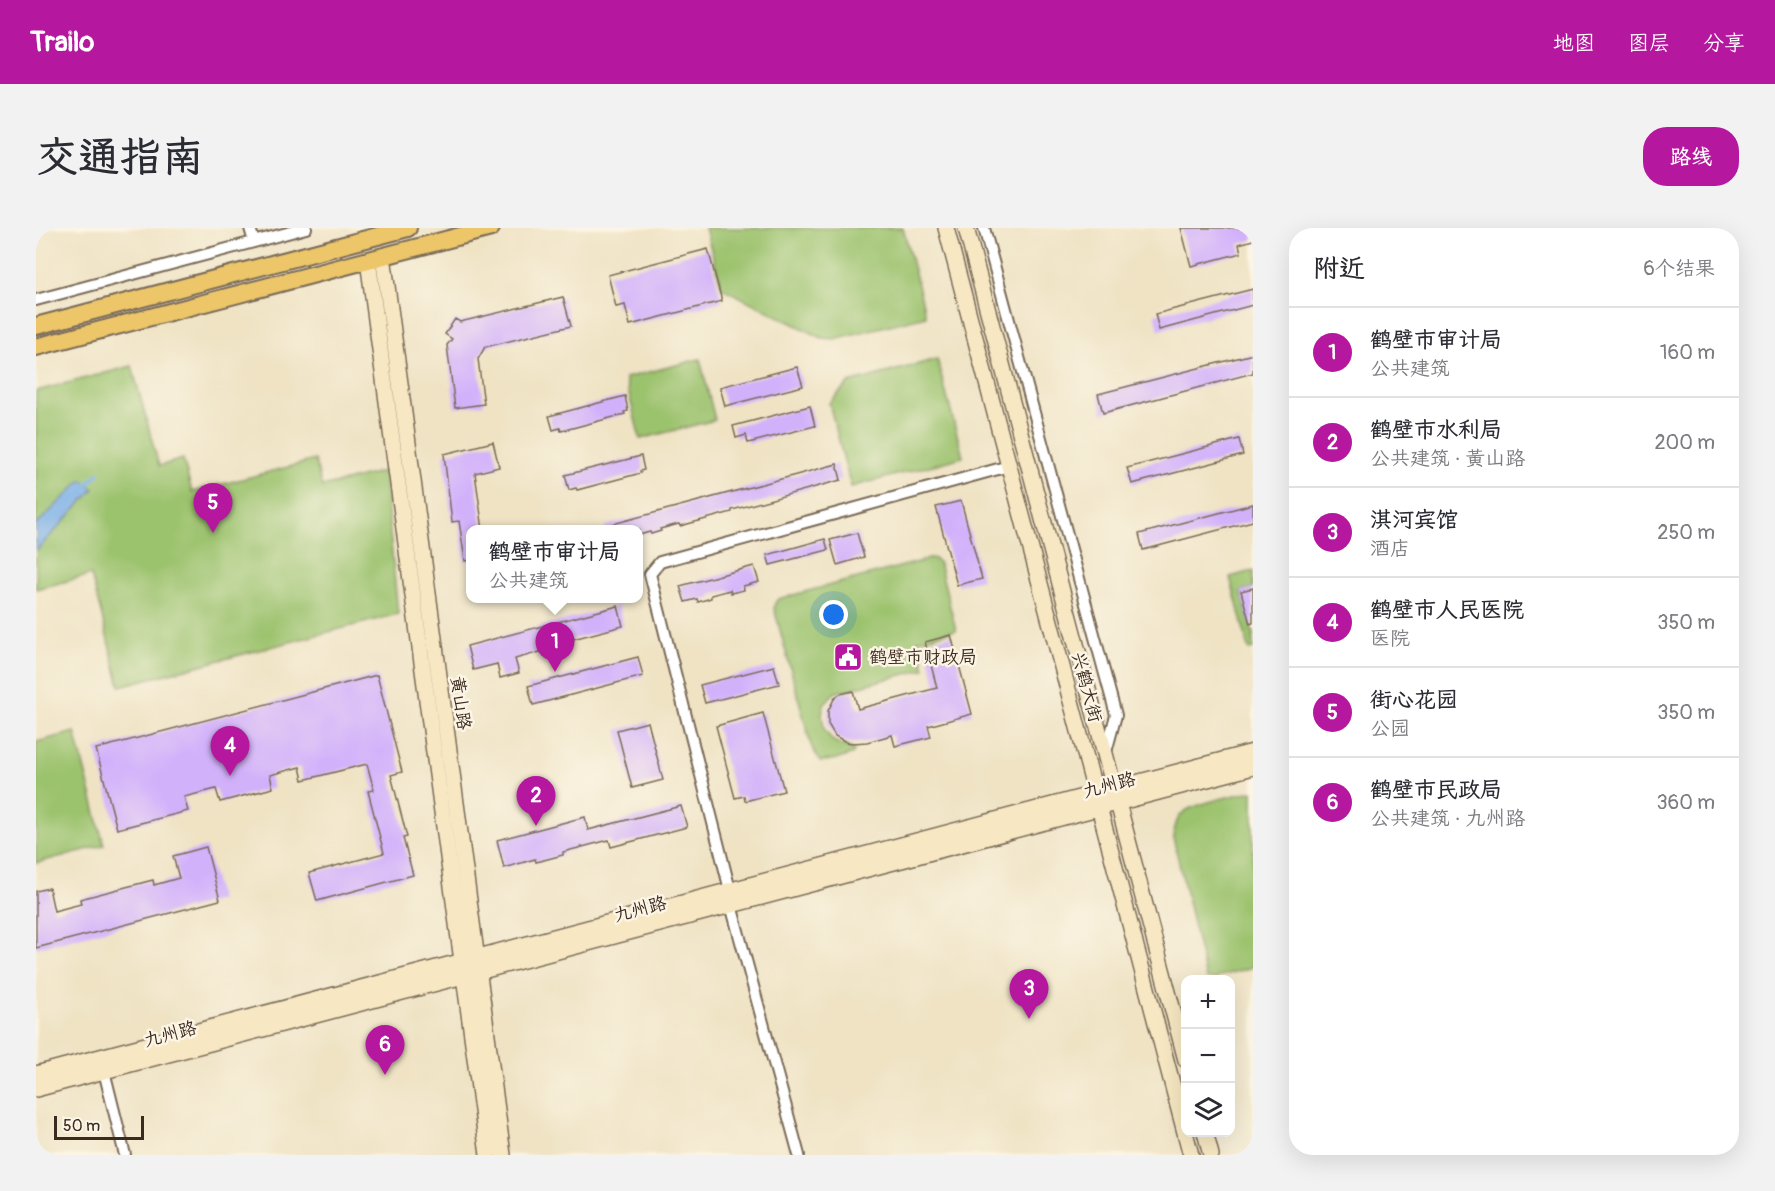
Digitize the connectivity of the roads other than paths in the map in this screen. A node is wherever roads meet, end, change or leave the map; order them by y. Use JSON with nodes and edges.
{"nodes":[{"id":1,"x":250,"y":228,"type":"edge"},
{"id":2,"x":306,"y":228,"type":"edge"},
{"id":3,"x":408,"y":228,"type":"edge"},
{"id":4,"x":491,"y":228,"type":"edge"},
{"id":5,"x":946,"y":228,"type":"edge"},
{"id":6,"x":966,"y":228,"type":"edge"},
{"id":7,"x":984,"y":228,"type":"edge"},
{"id":8,"x":254,"y":242,"type":"junction"},
{"id":9,"x":375,"y":258,"type":"junction"},
{"id":10,"x":36,"y":300,"type":"edge"},
{"id":11,"x":36,"y":326,"type":"edge"},
{"id":12,"x":36,"y":347,"type":"edge"},
{"id":13,"x":1009,"y":466,"type":"junction"},
{"id":14,"x":1253,"y":752,"type":"edge"},
{"id":15,"x":1105,"y":758,"type":"junction"},
{"id":16,"x":1253,"y":767,"type":"edge"},
{"id":17,"x":1115,"y":796,"type":"junction"},
{"id":18,"x":1097,"y":801,"type":"junction"},
{"id":19,"x":731,"y":898,"type":"junction"},
{"id":20,"x":470,"y":967,"type":"junction"},
{"id":21,"x":1181,"y":1045,"type":"edge"},
{"id":22,"x":104,"y":1071,"type":"junction"},
{"id":23,"x":36,"y":1074,"type":"edge"},
{"id":24,"x":36,"y":1089,"type":"edge"},
{"id":25,"x":1206,"y":1137,"type":"edge"},
{"id":26,"x":125,"y":1155,"type":"edge"},
{"id":27,"x":488,"y":1155,"type":"edge"},
{"id":28,"x":503,"y":1155,"type":"edge"},
{"id":29,"x":799,"y":1155,"type":"edge"},
{"id":30,"x":1191,"y":1155,"type":"edge"},
{"id":31,"x":1211,"y":1155,"type":"edge"}],
"edges":[{"from":1,"to":8,"type":"street"},
{"from":2,"to":8,"type":"street"},
{"from":3,"to":11,"type":"main road"},
{"from":4,"to":9,"type":"main road"},
{"from":5,"to":13,"type":"street","name":"兴鹤大街"},
{"from":6,"to":15,"type":"street","name":"兴鹤大街"},
{"from":7,"to":15,"type":"street"},
{"from":8,"to":10,"type":"street"},
{"from":9,"to":12,"type":"main road"},
{"from":9,"to":20,"type":"street","name":"黄山路"},
{"from":13,"to":18,"type":"street","name":"兴鹤大街"},
{"from":13,"to":19,"type":"street"},
{"from":14,"to":17,"type":"street","name":"九州路"},
{"from":15,"to":17,"type":"street","name":"兴鹤大街"},
{"from":16,"to":17,"type":"street","name":"九州路"},
{"from":17,"to":18,"type":"street","name":"九州路"},
{"from":17,"to":21,"type":"street","name":"兴鹤大街"},
{"from":18,"to":19,"type":"street","name":"九州路"},
{"from":18,"to":30,"type":"street","name":"兴鹤大街"},
{"from":19,"to":20,"type":"street","name":"九州路"},
{"from":19,"to":29,"type":"street"},
{"from":20,"to":22,"type":"street","name":"九州路"},
{"from":20,"to":23,"type":"street","name":"九州路"},
{"from":20,"to":27,"type":"street","name":"黄山路"},
{"from":20,"to":28,"type":"street","name":"黄山路"},
{"from":22,"to":24,"type":"street","name":"九州路"},
{"from":22,"to":26,"type":"street"},
{"from":25,"to":31,"type":"street"}]}
